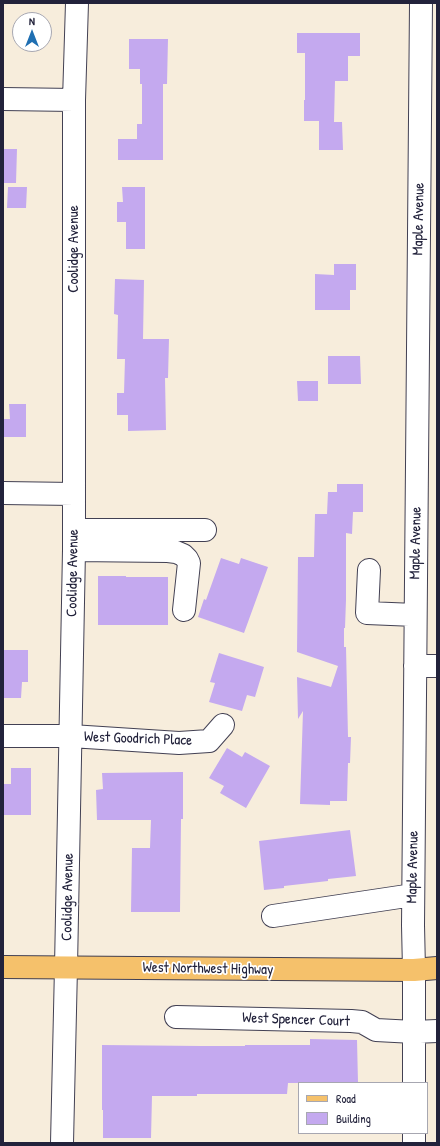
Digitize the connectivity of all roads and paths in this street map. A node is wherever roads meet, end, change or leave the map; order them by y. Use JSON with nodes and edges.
{"nodes":[{"id":1,"x":77,"y":3,"type":"edge"},
{"id":2,"x":421,"y":3,"type":"edge"},
{"id":3,"x":3,"y":99,"type":"edge"},
{"id":4,"x":74,"y":100,"type":"junction"},
{"id":5,"x":3,"y":493,"type":"edge"},
{"id":6,"x":74,"y":494,"type":"junction"},
{"id":7,"x":205,"y":530,"type":"dead end"},
{"id":8,"x":74,"y":540,"type":"junction"},
{"id":9,"x":368,"y":570,"type":"dead end"},
{"id":10,"x":184,"y":610,"type":"dead end"},
{"id":11,"x":415,"y":615,"type":"junction"},
{"id":12,"x":415,"y":666,"type":"junction"},
{"id":13,"x":437,"y":666,"type":"edge"},
{"id":14,"x":223,"y":725,"type":"dead end"},
{"id":15,"x":3,"y":736,"type":"edge"},
{"id":16,"x":71,"y":736,"type":"junction"},
{"id":17,"x":413,"y":895,"type":"junction"},
{"id":18,"x":273,"y":916,"type":"dead end"},
{"id":19,"x":3,"y":967,"type":"edge"},
{"id":20,"x":66,"y":967,"type":"junction"},
{"id":21,"x":437,"y":968,"type":"edge"},
{"id":22,"x":414,"y":970,"type":"junction"},
{"id":23,"x":437,"y":974,"type":"edge"},
{"id":24,"x":176,"y":1017,"type":"dead end"},
{"id":25,"x":437,"y":1031,"type":"edge"},
{"id":26,"x":414,"y":1032,"type":"junction"},
{"id":27,"x":414,"y":1082,"type":"edge"},
{"id":28,"x":62,"y":1143,"type":"edge"}],
"edges":[{"from":1,"to":4,"type":"street","name":"Coolidge Avenue"},
{"from":2,"to":11,"type":"street","name":"Maple Avenue"},
{"from":3,"to":4,"type":"street"},
{"from":4,"to":6,"type":"street","name":"Coolidge Avenue"},
{"from":5,"to":6,"type":"street"},
{"from":6,"to":8,"type":"street","name":"Coolidge Avenue"},
{"from":7,"to":8,"type":"street"},
{"from":8,"to":10,"type":"street"},
{"from":8,"to":16,"type":"street","name":"Coolidge Avenue"},
{"from":9,"to":11,"type":"street"},
{"from":11,"to":12,"type":"street","name":"Maple Avenue"},
{"from":12,"to":13,"type":"street"},
{"from":12,"to":17,"type":"street","name":"Maple Avenue"},
{"from":14,"to":16,"type":"street","name":"West Goodrich Place"},
{"from":15,"to":16,"type":"street","name":"West Goodrich Place"},
{"from":16,"to":20,"type":"street","name":"Coolidge Avenue"},
{"from":17,"to":18,"type":"street"},
{"from":17,"to":22,"type":"street","name":"Maple Avenue"},
{"from":19,"to":20,"type":"main road","name":"West Northwest Highway"},
{"from":20,"to":22,"type":"main road","name":"West Northwest Highway"},
{"from":20,"to":28,"type":"street","name":"Coolidge Avenue"},
{"from":21,"to":22,"type":"main road","name":"West Northwest Highway"},
{"from":22,"to":23,"type":"main road","name":"West Northwest Highway"},
{"from":22,"to":26,"type":"street","name":"Maple Avenue"},
{"from":24,"to":26,"type":"street","name":"West Spencer Court"},
{"from":25,"to":26,"type":"street","name":"West Spencer Court"},
{"from":26,"to":27,"type":"street","name":"Maple Avenue"}]}
